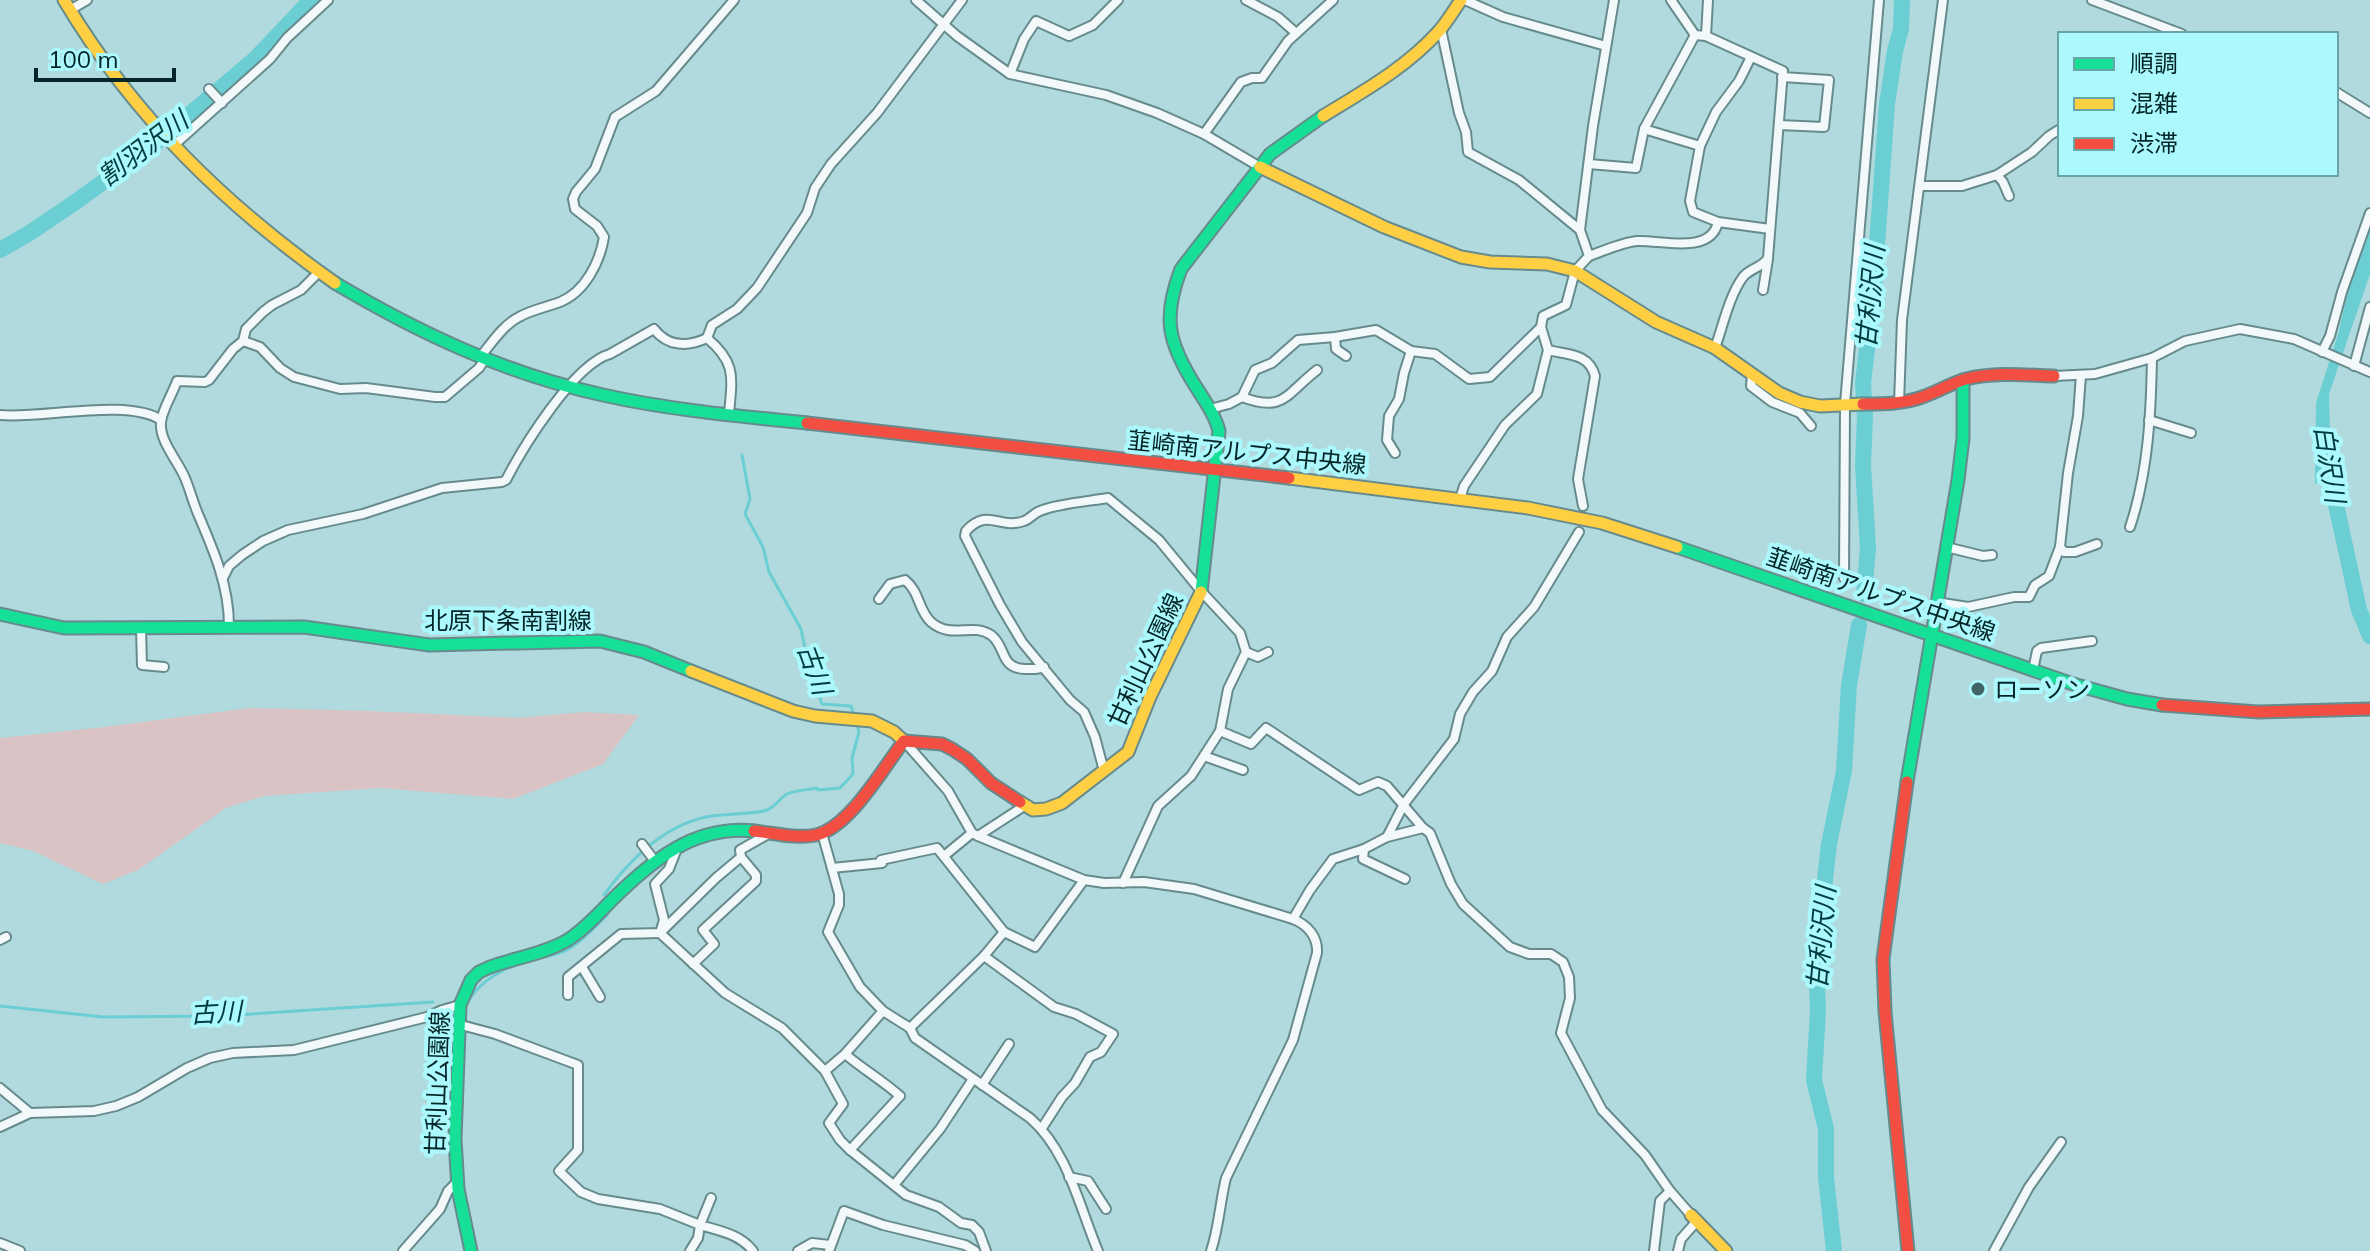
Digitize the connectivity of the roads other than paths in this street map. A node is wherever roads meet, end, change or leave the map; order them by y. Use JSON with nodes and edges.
{"nodes":[{"id":1,"x":87,"y":0,"type":"edge"},
{"id":2,"x":328,"y":0,"type":"edge"},
{"id":3,"x":734,"y":0,"type":"edge"},
{"id":4,"x":916,"y":0,"type":"edge"},
{"id":5,"x":962,"y":0,"type":"edge"},
{"id":6,"x":1118,"y":0,"type":"edge"},
{"id":7,"x":1246,"y":0,"type":"edge"},
{"id":8,"x":1333,"y":0,"type":"edge"},
{"id":9,"x":1463,"y":0,"type":"edge"},
{"id":10,"x":1614,"y":0,"type":"edge"},
{"id":11,"x":1671,"y":0,"type":"edge"},
{"id":12,"x":1708,"y":0,"type":"edge"},
{"id":13,"x":1879,"y":0,"type":"edge"},
{"id":14,"x":1943,"y":0,"type":"edge"},
{"id":15,"x":2092,"y":0,"type":"edge"},
{"id":16,"x":67,"y":5,"type":"edge"},
{"id":17,"x":943,"y":24,"type":"junction"},
{"id":18,"x":1441,"y":29,"type":"junction"},
{"id":19,"x":2177,"y":32,"type":"edge"},
{"id":20,"x":1296,"y":33,"type":"junction"},
{"id":21,"x":1695,"y":35,"type":"junction"},
{"id":22,"x":1706,"y":36,"type":"junction"},
{"id":23,"x":1606,"y":46,"type":"junction"},
{"id":24,"x":1751,"y":57,"type":"junction"},
{"id":25,"x":1010,"y":74,"type":"junction"},
{"id":26,"x":1782,"y":77,"type":"junction"},
{"id":27,"x":209,"y":89,"type":"dead end"},
{"id":28,"x":2338,"y":93,"type":"edge"},
{"id":29,"x":220,"y":101,"type":"junction"},
{"id":30,"x":2370,"y":113,"type":"edge"},
{"id":31,"x":1779,"y":125,"type":"junction"},
{"id":32,"x":1644,"y":129,"type":"junction"},
{"id":33,"x":2058,"y":130,"type":"edge"},
{"id":34,"x":1204,"y":134,"type":"junction"},
{"id":35,"x":170,"y":142,"type":"junction"},
{"id":36,"x":1700,"y":146,"type":"junction"},
{"id":37,"x":1589,"y":164,"type":"junction"},
{"id":38,"x":1260,"y":167,"type":"junction"},
{"id":39,"x":1997,"y":175,"type":"junction"},
{"id":40,"x":1920,"y":186,"type":"junction"},
{"id":41,"x":2009,"y":196,"type":"dead end"},
{"id":42,"x":2370,"y":213,"type":"edge"},
{"id":43,"x":1718,"y":222,"type":"junction"},
{"id":44,"x":1770,"y":229,"type":"junction"},
{"id":45,"x":1580,"y":230,"type":"junction"},
{"id":46,"x":1589,"y":256,"type":"junction"},
{"id":47,"x":1768,"y":258,"type":"junction"},
{"id":48,"x":1575,"y":271,"type":"junction"},
{"id":49,"x":318,"y":273,"type":"junction"},
{"id":50,"x":1763,"y":290,"type":"dead end"},
{"id":51,"x":2370,"y":307,"type":"edge"},
{"id":52,"x":1541,"y":327,"type":"junction"},
{"id":53,"x":1335,"y":337,"type":"junction"},
{"id":54,"x":707,"y":338,"type":"junction"},
{"id":55,"x":243,"y":341,"type":"junction"},
{"id":56,"x":1715,"y":348,"type":"junction"},
{"id":57,"x":1548,"y":350,"type":"junction"},
{"id":58,"x":1411,"y":351,"type":"junction"},
{"id":59,"x":2324,"y":352,"type":"junction"},
{"id":60,"x":1346,"y":356,"type":"dead end"},
{"id":61,"x":483,"y":358,"type":"junction"},
{"id":62,"x":2152,"y":358,"type":"junction"},
{"id":63,"x":2353,"y":366,"type":"junction"},
{"id":64,"x":1317,"y":370,"type":"dead end"},
{"id":65,"x":2370,"y":372,"type":"edge"},
{"id":66,"x":1752,"y":374,"type":"junction"},
{"id":67,"x":2081,"y":375,"type":"junction"},
{"id":68,"x":2054,"y":376,"type":"joint"},
{"id":69,"x":1963,"y":380,"type":"junction"},
{"id":70,"x":568,"y":387,"type":"junction"},
{"id":71,"x":1242,"y":397,"type":"junction"},
{"id":72,"x":1899,"y":403,"type":"junction"},
{"id":73,"x":1845,"y":404,"type":"junction"},
{"id":74,"x":1210,"y":409,"type":"junction"},
{"id":75,"x":729,"y":414,"type":"junction"},
{"id":76,"x":0,"y":415,"type":"edge"},
{"id":77,"x":161,"y":420,"type":"junction"},
{"id":78,"x":2149,"y":420,"type":"junction"},
{"id":79,"x":1811,"y":426,"type":"dead end"},
{"id":80,"x":2191,"y":433,"type":"dead end"},
{"id":81,"x":1395,"y":453,"type":"dead end"},
{"id":82,"x":1214,"y":469,"type":"junction"},
{"id":83,"x":1460,"y":499,"type":"junction"},
{"id":84,"x":1583,"y":506,"type":"dead end"},
{"id":85,"x":2130,"y":527,"type":"dead end"},
{"id":86,"x":1579,"y":532,"type":"dead end"},
{"id":87,"x":2097,"y":544,"type":"dead end"},
{"id":88,"x":1946,"y":547,"type":"junction"},
{"id":89,"x":2060,"y":547,"type":"junction"},
{"id":90,"x":1992,"y":555,"type":"dead end"},
{"id":91,"x":223,"y":578,"type":"junction"},
{"id":92,"x":1844,"y":578,"type":"dead end"},
{"id":93,"x":1201,"y":591,"type":"junction"},
{"id":94,"x":879,"y":599,"type":"dead end"},
{"id":95,"x":1936,"y":602,"type":"junction"},
{"id":96,"x":0,"y":614,"type":"edge"},
{"id":97,"x":229,"y":626,"type":"junction"},
{"id":98,"x":141,"y":628,"type":"junction"},
{"id":99,"x":1930,"y":635,"type":"junction"},
{"id":100,"x":2092,"y":641,"type":"dead end"},
{"id":101,"x":1246,"y":652,"type":"junction"},
{"id":102,"x":1268,"y":652,"type":"dead end"},
{"id":103,"x":164,"y":667,"type":"dead end"},
{"id":104,"x":1044,"y":667,"type":"junction"},
{"id":105,"x":2033,"y":670,"type":"junction"},
{"id":106,"x":2370,"y":709,"type":"edge"},
{"id":107,"x":1220,"y":731,"type":"junction"},
{"id":108,"x":904,"y":741,"type":"junction"},
{"id":109,"x":1204,"y":756,"type":"junction"},
{"id":110,"x":1243,"y":770,"type":"dead end"},
{"id":111,"x":1104,"y":771,"type":"junction"},
{"id":112,"x":1404,"y":804,"type":"junction"},
{"id":113,"x":1024,"y":806,"type":"junction"},
{"id":114,"x":1423,"y":828,"type":"junction"},
{"id":115,"x":770,"y":832,"type":"junction"},
{"id":116,"x":822,"y":833,"type":"junction"},
{"id":117,"x":975,"y":834,"type":"junction"},
{"id":118,"x":1387,"y":837,"type":"junction"},
{"id":119,"x":642,"y":844,"type":"dead end"},
{"id":120,"x":678,"y":846,"type":"junction"},
{"id":121,"x":1364,"y":849,"type":"junction"},
{"id":122,"x":944,"y":856,"type":"junction"},
{"id":123,"x":652,"y":857,"type":"junction"},
{"id":124,"x":741,"y":857,"type":"junction"},
{"id":125,"x":832,"y":868,"type":"junction"},
{"id":126,"x":1405,"y":879,"type":"dead end"},
{"id":127,"x":1084,"y":880,"type":"junction"},
{"id":128,"x":1123,"y":883,"type":"junction"},
{"id":129,"x":1293,"y":919,"type":"junction"},
{"id":130,"x":1004,"y":932,"type":"junction"},
{"id":131,"x":660,"y":933,"type":"junction"},
{"id":132,"x":727,"y":940,"type":"dead end"},
{"id":133,"x":714,"y":944,"type":"junction"},
{"id":134,"x":984,"y":956,"type":"junction"},
{"id":135,"x":693,"y":964,"type":"junction"},
{"id":136,"x":582,"y":967,"type":"junction"},
{"id":137,"x":568,"y":995,"type":"dead end"},
{"id":138,"x":600,"y":997,"type":"dead end"},
{"id":139,"x":460,"y":1005,"type":"junction"},
{"id":140,"x":883,"y":1011,"type":"junction"},
{"id":141,"x":461,"y":1025,"type":"junction"},
{"id":142,"x":910,"y":1028,"type":"junction"},
{"id":143,"x":1009,"y":1044,"type":"dead end"},
{"id":144,"x":845,"y":1054,"type":"junction"},
{"id":145,"x":825,"y":1071,"type":"junction"},
{"id":146,"x":973,"y":1079,"type":"junction"},
{"id":147,"x":982,"y":1085,"type":"junction"},
{"id":148,"x":0,"y":1088,"type":"edge"},
{"id":149,"x":30,"y":1113,"type":"junction"},
{"id":150,"x":0,"y":1127,"type":"edge"},
{"id":151,"x":1042,"y":1128,"type":"junction"},
{"id":152,"x":2061,"y":1142,"type":"dead end"},
{"id":153,"x":850,"y":1150,"type":"junction"},
{"id":154,"x":1069,"y":1177,"type":"junction"},
{"id":155,"x":458,"y":1181,"type":"junction"},
{"id":156,"x":894,"y":1185,"type":"junction"},
{"id":157,"x":1670,"y":1191,"type":"junction"},
{"id":158,"x":711,"y":1198,"type":"dead end"},
{"id":159,"x":1106,"y":1209,"type":"dead end"},
{"id":160,"x":1694,"y":1218,"type":"junction"},
{"id":161,"x":700,"y":1225,"type":"junction"},
{"id":162,"x":0,"y":1243,"type":"edge"},
{"id":163,"x":829,"y":1248,"type":"edge"},
{"id":164,"x":20,"y":1251,"type":"edge"},
{"id":165,"x":403,"y":1251,"type":"edge"},
{"id":166,"x":471,"y":1251,"type":"edge"},
{"id":167,"x":690,"y":1251,"type":"edge"},
{"id":168,"x":753,"y":1251,"type":"edge"},
{"id":169,"x":798,"y":1251,"type":"edge"},
{"id":170,"x":975,"y":1251,"type":"edge"},
{"id":171,"x":986,"y":1251,"type":"edge"},
{"id":172,"x":1098,"y":1251,"type":"edge"},
{"id":173,"x":1214,"y":1251,"type":"edge"},
{"id":174,"x":1654,"y":1251,"type":"edge"},
{"id":175,"x":1678,"y":1251,"type":"edge"},
{"id":176,"x":1726,"y":1251,"type":"edge"},
{"id":177,"x":1908,"y":1251,"type":"edge"},
{"id":178,"x":1994,"y":1251,"type":"edge"}],
"edges":[{"from":1,"to":16,"type":"street"},
{"from":2,"to":29,"type":"street"},
{"from":3,"to":61,"type":"street"},
{"from":4,"to":17,"type":"street"},
{"from":5,"to":17,"type":"street"},
{"from":6,"to":25,"type":"street"},
{"from":7,"to":20,"type":"street"},
{"from":8,"to":20,"type":"street"},
{"from":9,"to":18,"type":"main road","name":"甘利山公園線"},
{"from":9,"to":23,"type":"street"},
{"from":10,"to":23,"type":"street"},
{"from":11,"to":21,"type":"street"},
{"from":12,"to":22,"type":"street"},
{"from":13,"to":73,"type":"street"},
{"from":14,"to":40,"type":"street"},
{"from":15,"to":19,"type":"street"},
{"from":16,"to":35,"type":"main road","name":"韮崎南アルプス中央線"},
{"from":17,"to":25,"type":"street"},
{"from":17,"to":54,"type":"street"},
{"from":18,"to":38,"type":"main road","name":"甘利山公園線"},
{"from":18,"to":45,"type":"street"},
{"from":20,"to":34,"type":"street"},
{"from":21,"to":22,"type":"street"},
{"from":21,"to":32,"type":"street"},
{"from":22,"to":24,"type":"street"},
{"from":23,"to":37,"type":"street"},
{"from":24,"to":26,"type":"street"},
{"from":24,"to":36,"type":"street"},
{"from":25,"to":34,"type":"street"},
{"from":26,"to":31,"type":"street"},
{"from":26,"to":31,"type":"street"},
{"from":27,"to":29,"type":"street"},
{"from":28,"to":30,"type":"street"},
{"from":29,"to":35,"type":"street"},
{"from":31,"to":44,"type":"street"},
{"from":32,"to":36,"type":"street"},
{"from":32,"to":37,"type":"street"},
{"from":33,"to":39,"type":"street"},
{"from":34,"to":38,"type":"street"},
{"from":35,"to":49,"type":"main road","name":"韮崎南アルプス中央線"},
{"from":36,"to":43,"type":"street"},
{"from":37,"to":45,"type":"street"},
{"from":38,"to":48,"type":"main road"},
{"from":38,"to":74,"type":"main road","name":"甘利山公園線"},
{"from":39,"to":40,"type":"street"},
{"from":39,"to":41,"type":"street"},
{"from":40,"to":72,"type":"street"},
{"from":42,"to":59,"type":"street"},
{"from":43,"to":44,"type":"street"},
{"from":43,"to":46,"type":"street"},
{"from":44,"to":47,"type":"street"},
{"from":45,"to":46,"type":"street"},
{"from":46,"to":48,"type":"street"},
{"from":47,"to":50,"type":"street"},
{"from":47,"to":56,"type":"street"},
{"from":48,"to":52,"type":"street"},
{"from":48,"to":56,"type":"main road"},
{"from":49,"to":55,"type":"street"},
{"from":49,"to":61,"type":"main road","name":"韮崎南アルプス中央線"},
{"from":51,"to":63,"type":"street"},
{"from":52,"to":57,"type":"street"},
{"from":52,"to":58,"type":"street"},
{"from":53,"to":58,"type":"street"},
{"from":53,"to":60,"type":"street"},
{"from":53,"to":71,"type":"street"},
{"from":54,"to":70,"type":"street"},
{"from":54,"to":75,"type":"street"},
{"from":55,"to":61,"type":"street"},
{"from":55,"to":77,"type":"street"},
{"from":56,"to":66,"type":"main road"},
{"from":57,"to":83,"type":"street"},
{"from":57,"to":84,"type":"street"},
{"from":58,"to":81,"type":"street"},
{"from":59,"to":62,"type":"street"},
{"from":59,"to":63,"type":"street"},
{"from":61,"to":70,"type":"main road","name":"韮崎南アルプス中央線"},
{"from":62,"to":67,"type":"street"},
{"from":62,"to":78,"type":"street"},
{"from":63,"to":65,"type":"street"},
{"from":64,"to":71,"type":"street"},
{"from":66,"to":73,"type":"main road"},
{"from":66,"to":79,"type":"street"},
{"from":67,"to":68,"type":"street"},
{"from":67,"to":89,"type":"street"},
{"from":68,"to":69,"type":"main road"},
{"from":69,"to":72,"type":"main road"},
{"from":69,"to":88,"type":"main road"},
{"from":70,"to":75,"type":"main road","name":"韮崎南アルプス中央線"},
{"from":70,"to":91,"type":"street"},
{"from":71,"to":74,"type":"street"},
{"from":72,"to":73,"type":"main road"},
{"from":73,"to":92,"type":"street"},
{"from":74,"to":82,"type":"main road","name":"甘利山公園線"},
{"from":75,"to":82,"type":"main road","name":"韮崎南アルプス中央線"},
{"from":76,"to":77,"type":"street"},
{"from":77,"to":91,"type":"street"},
{"from":78,"to":80,"type":"street"},
{"from":78,"to":85,"type":"street"},
{"from":82,"to":83,"type":"main road","name":"韮崎南アルプス中央線"},
{"from":82,"to":93,"type":"main road","name":"甘利山公園線"},
{"from":83,"to":99,"type":"main road","name":"韮崎南アルプス中央線"},
{"from":86,"to":112,"type":"street"},
{"from":87,"to":89,"type":"street"},
{"from":88,"to":90,"type":"street"},
{"from":88,"to":95,"type":"main road"},
{"from":89,"to":95,"type":"street"},
{"from":91,"to":97,"type":"street"},
{"from":93,"to":101,"type":"street"},
{"from":93,"to":104,"type":"street"},
{"from":93,"to":111,"type":"main road","name":"甘利山公園線"},
{"from":94,"to":104,"type":"street"},
{"from":95,"to":99,"type":"main road"},
{"from":96,"to":98,"type":"main road","name":"北原下条南割線"},
{"from":97,"to":98,"type":"main road","name":"北原下条南割線"},
{"from":97,"to":108,"type":"main road","name":"北原下条南割線"},
{"from":98,"to":103,"type":"street"},
{"from":99,"to":105,"type":"main road","name":"韮崎南アルプス中央線"},
{"from":99,"to":177,"type":"main road"},
{"from":100,"to":105,"type":"street"},
{"from":101,"to":102,"type":"street"},
{"from":101,"to":107,"type":"street"},
{"from":104,"to":111,"type":"street"},
{"from":105,"to":106,"type":"main road","name":"韮崎南アルプス中央線"},
{"from":107,"to":109,"type":"street"},
{"from":107,"to":112,"type":"street"},
{"from":108,"to":113,"type":"main road"},
{"from":108,"to":116,"type":"main road"},
{"from":108,"to":117,"type":"street"},
{"from":109,"to":110,"type":"street"},
{"from":109,"to":128,"type":"street"},
{"from":111,"to":113,"type":"main road","name":"甘利山公園線"},
{"from":112,"to":114,"type":"street"},
{"from":112,"to":118,"type":"street"},
{"from":113,"to":117,"type":"street"},
{"from":114,"to":118,"type":"street"},
{"from":114,"to":157,"type":"street"},
{"from":115,"to":116,"type":"main road","name":"甘利山公園線"},
{"from":115,"to":120,"type":"main road","name":"甘利山公園線"},
{"from":115,"to":124,"type":"street"},
{"from":116,"to":125,"type":"street"},
{"from":117,"to":122,"type":"street"},
{"from":117,"to":127,"type":"street"},
{"from":118,"to":121,"type":"street"},
{"from":119,"to":123,"type":"street"},
{"from":120,"to":123,"type":"main road","name":"甘利山公園線"},
{"from":120,"to":131,"type":"street"},
{"from":121,"to":126,"type":"street"},
{"from":121,"to":129,"type":"street"},
{"from":122,"to":125,"type":"street"},
{"from":122,"to":130,"type":"street"},
{"from":123,"to":139,"type":"main road","name":"甘利山公園線"},
{"from":124,"to":131,"type":"street"},
{"from":124,"to":133,"type":"street"},
{"from":125,"to":140,"type":"street"},
{"from":127,"to":128,"type":"street"},
{"from":127,"to":130,"type":"street"},
{"from":128,"to":129,"type":"street"},
{"from":129,"to":173,"type":"street"},
{"from":130,"to":134,"type":"street"},
{"from":131,"to":135,"type":"street"},
{"from":131,"to":136,"type":"street"},
{"from":132,"to":133,"type":"street"},
{"from":133,"to":135,"type":"street"},
{"from":134,"to":142,"type":"street"},
{"from":134,"to":151,"type":"street"},
{"from":135,"to":145,"type":"street"},
{"from":136,"to":137,"type":"street"},
{"from":136,"to":138,"type":"street"},
{"from":139,"to":141,"type":"main road","name":"甘利山公園線"},
{"from":139,"to":149,"type":"street"},
{"from":140,"to":142,"type":"street"},
{"from":140,"to":144,"type":"street"},
{"from":141,"to":155,"type":"main road","name":"甘利山公園線"},
{"from":141,"to":161,"type":"street"},
{"from":142,"to":146,"type":"street"},
{"from":143,"to":147,"type":"street"},
{"from":144,"to":145,"type":"street"},
{"from":144,"to":153,"type":"street"},
{"from":145,"to":153,"type":"street"},
{"from":146,"to":147,"type":"street"},
{"from":146,"to":156,"type":"street"},
{"from":147,"to":151,"type":"street"},
{"from":148,"to":149,"type":"street"},
{"from":149,"to":150,"type":"street"},
{"from":151,"to":154,"type":"street"},
{"from":152,"to":178,"type":"street"},
{"from":153,"to":156,"type":"street"},
{"from":154,"to":159,"type":"street"},
{"from":154,"to":172,"type":"street"},
{"from":155,"to":165,"type":"street"},
{"from":155,"to":166,"type":"main road","name":"甘利山公園線"},
{"from":156,"to":171,"type":"street"},
{"from":157,"to":160,"type":"street"},
{"from":157,"to":174,"type":"street"},
{"from":158,"to":161,"type":"street"},
{"from":160,"to":175,"type":"street"},
{"from":160,"to":176,"type":"main road"},
{"from":161,"to":167,"type":"street"},
{"from":161,"to":168,"type":"street"},
{"from":162,"to":164,"type":"street"},
{"from":163,"to":169,"type":"street"},
{"from":163,"to":170,"type":"street"}]}
